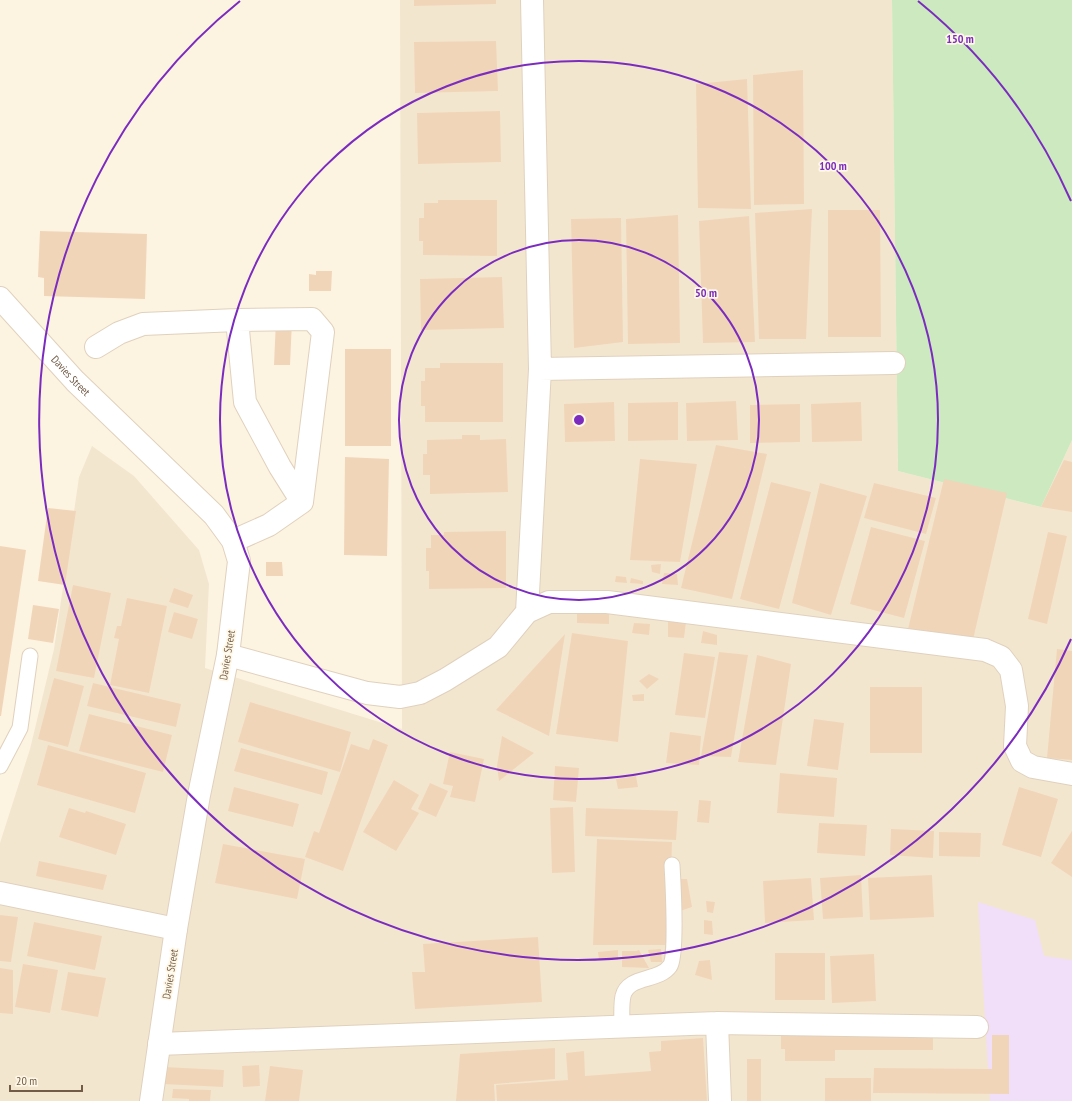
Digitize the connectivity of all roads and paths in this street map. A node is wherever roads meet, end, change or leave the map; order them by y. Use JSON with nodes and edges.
{"nodes":[{"id":1,"x":532,"y":0,"type":"edge"},
{"id":2,"x":0,"y":298,"type":"edge"},
{"id":3,"x":238,"y":320,"type":"junction"},
{"id":4,"x":96,"y":347,"type":"dead end"},
{"id":5,"x":894,"y":363,"type":"dead end"},
{"id":6,"x":540,"y":369,"type":"junction"},
{"id":7,"x":302,"y":502,"type":"junction"},
{"id":8,"x":233,"y":540,"type":"junction"},
{"id":9,"x":527,"y":612,"type":"junction"},
{"id":10,"x":228,"y":654,"type":"junction"},
{"id":11,"x":30,"y":656,"type":"dead end"},
{"id":12,"x":0,"y":766,"type":"edge"},
{"id":13,"x":1072,"y":774,"type":"edge"},
{"id":14,"x":672,"y":866,"type":"dead end"},
{"id":15,"x":0,"y":893,"type":"edge"},
{"id":16,"x":176,"y":929,"type":"junction"},
{"id":17,"x":717,"y":1023,"type":"junction"},
{"id":18,"x":622,"y":1026,"type":"junction"},
{"id":19,"x":977,"y":1027,"type":"dead end"},
{"id":20,"x":159,"y":1044,"type":"junction"},
{"id":21,"x":151,"y":1101,"type":"edge"},
{"id":22,"x":720,"y":1101,"type":"edge"}],
"edges":[{"from":1,"to":6,"type":"street"},
{"from":2,"to":8,"type":"street","name":"Davies Street"},
{"from":3,"to":4,"type":"street"},
{"from":3,"to":7,"type":"street"},
{"from":3,"to":7,"type":"street"},
{"from":5,"to":6,"type":"street"},
{"from":6,"to":9,"type":"street"},
{"from":7,"to":8,"type":"street"},
{"from":8,"to":10,"type":"street","name":"Davies Street"},
{"from":9,"to":10,"type":"street"},
{"from":9,"to":13,"type":"street"},
{"from":10,"to":16,"type":"street","name":"Davies Street"},
{"from":11,"to":12,"type":"lane"},
{"from":14,"to":18,"type":"lane"},
{"from":15,"to":16,"type":"street"},
{"from":16,"to":20,"type":"street","name":"Davies Street"},
{"from":17,"to":18,"type":"street"},
{"from":17,"to":19,"type":"street"},
{"from":17,"to":22,"type":"street"},
{"from":18,"to":20,"type":"street"},
{"from":20,"to":21,"type":"street","name":"Davies Street"}]}
